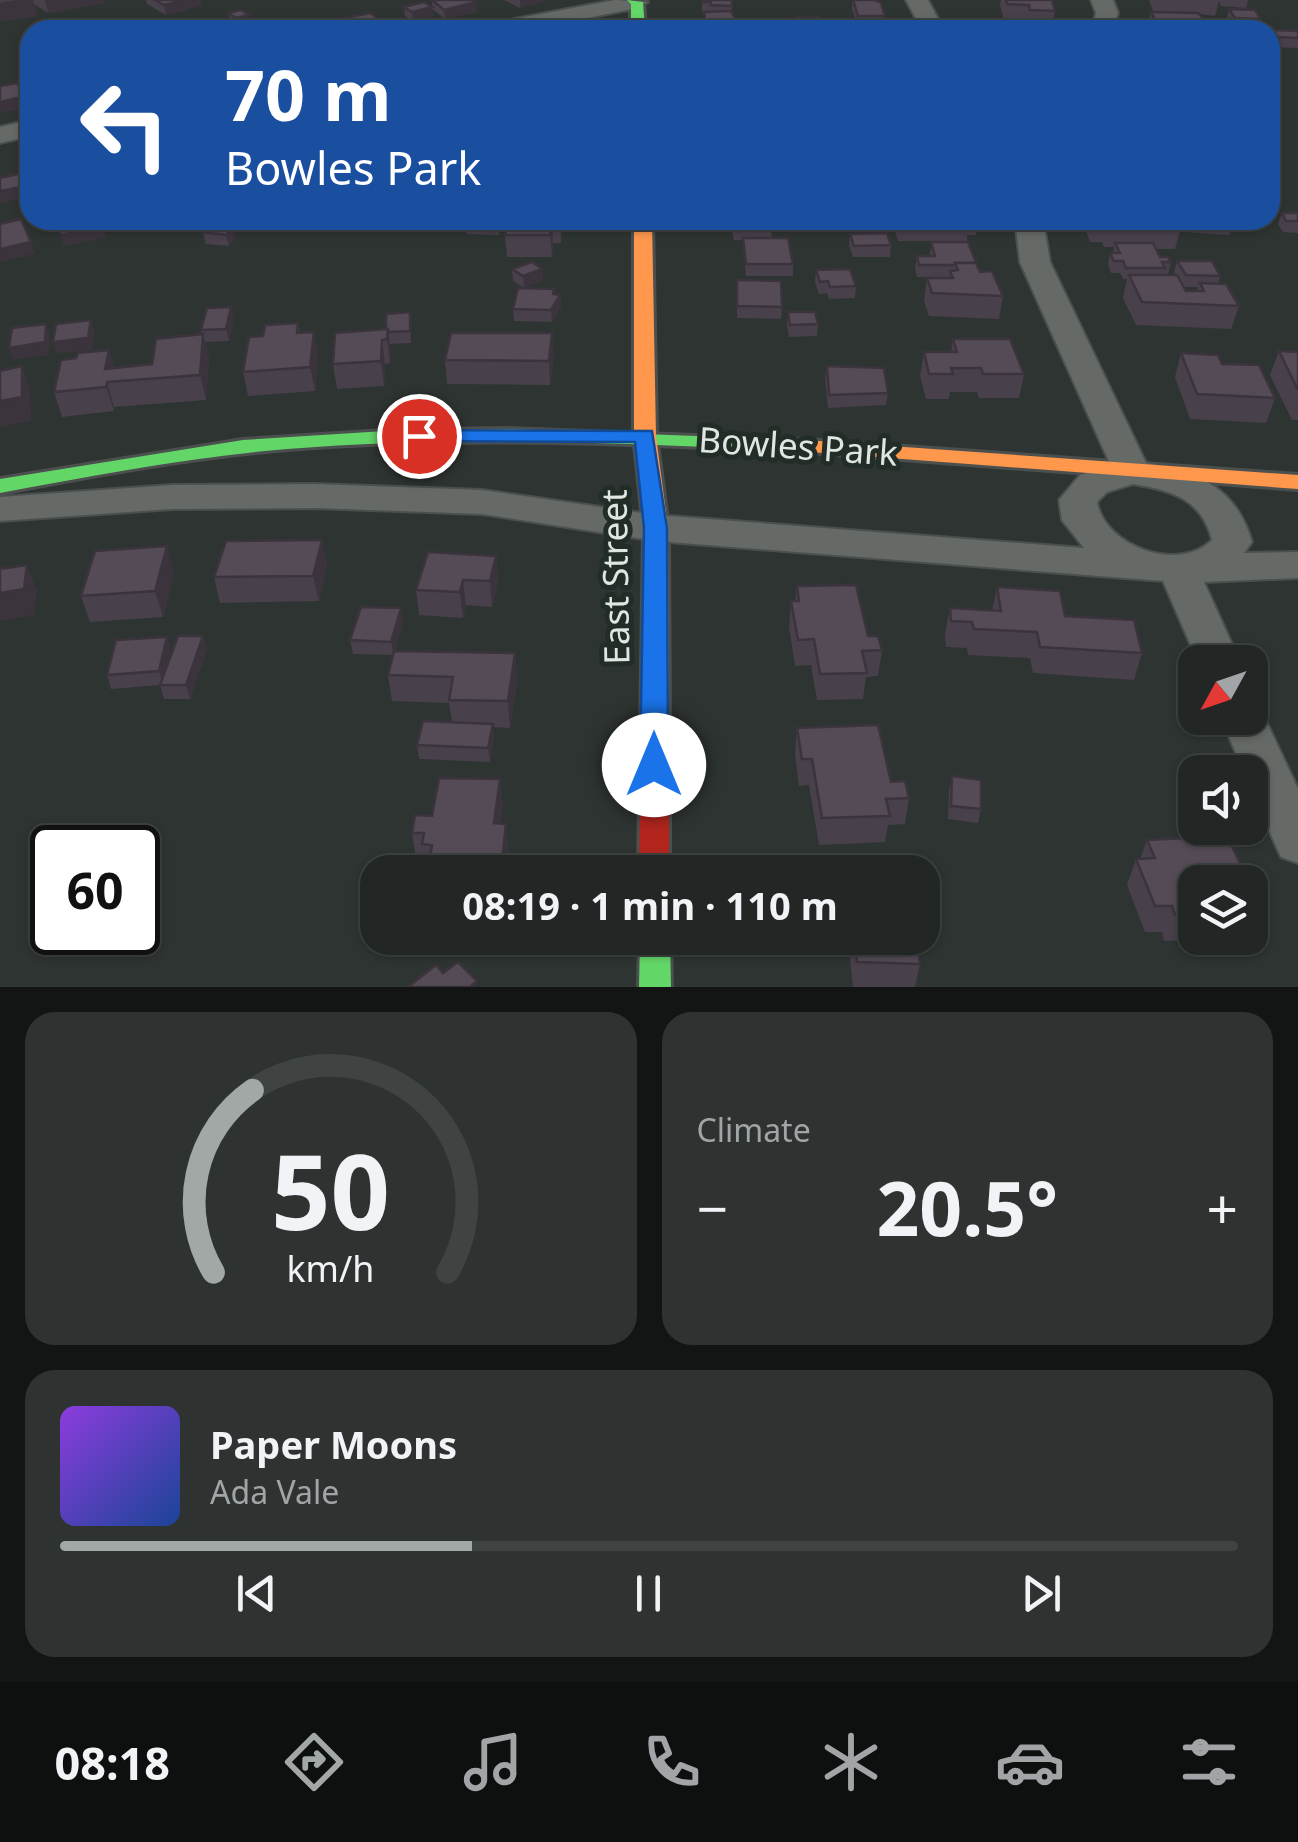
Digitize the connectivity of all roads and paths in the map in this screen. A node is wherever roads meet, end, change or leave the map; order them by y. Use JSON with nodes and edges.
{"nodes":[{"id":1,"x":635,"y":1,"type":"edge"},
{"id":2,"x":543,"y":20,"type":"edge"},
{"id":3,"x":643,"y":230,"type":"edge"},
{"id":4,"x":1030,"y":230,"type":"edge"},
{"id":5,"x":645,"y":436,"type":"junction"},
{"id":6,"x":1132,"y":472,"type":"junction"},
{"id":7,"x":1298,"y":482,"type":"edge"},
{"id":8,"x":0,"y":486,"type":"edge"},
{"id":9,"x":0,"y":509,"type":"edge"},
{"id":10,"x":656,"y":528,"type":"junction"},
{"id":11,"x":1298,"y":565,"type":"edge"},
{"id":12,"x":1178,"y":569,"type":"junction"},
{"id":13,"x":1212,"y":645,"type":"edge"},
{"id":14,"x":1250,"y":735,"type":"edge"},
{"id":15,"x":1298,"y":843,"type":"edge"},
{"id":16,"x":654,"y":855,"type":"edge"},
{"id":17,"x":655,"y":955,"type":"edge"},
{"id":18,"x":655,"y":987,"type":"edge"}],
"edges":[{"from":1,"to":2,"type":"street"},
{"from":3,"to":5,"type":"street","name":"East Street"},
{"from":4,"to":6,"type":"street"},
{"from":5,"to":6,"type":"street","name":"Bowles Park"},
{"from":5,"to":8,"type":"street","name":"Bowles Park"},
{"from":5,"to":10,"type":"street","name":"East Street"},
{"from":6,"to":7,"type":"street","name":"Bowles Park"},
{"from":6,"to":12,"type":"street"},
{"from":6,"to":12,"type":"street"},
{"from":9,"to":10,"type":"street"},
{"from":10,"to":12,"type":"street"},
{"from":10,"to":16,"type":"street","name":"East Street"},
{"from":11,"to":12,"type":"street"},
{"from":12,"to":13,"type":"street"},
{"from":14,"to":15,"type":"street"},
{"from":17,"to":18,"type":"street"}]}
